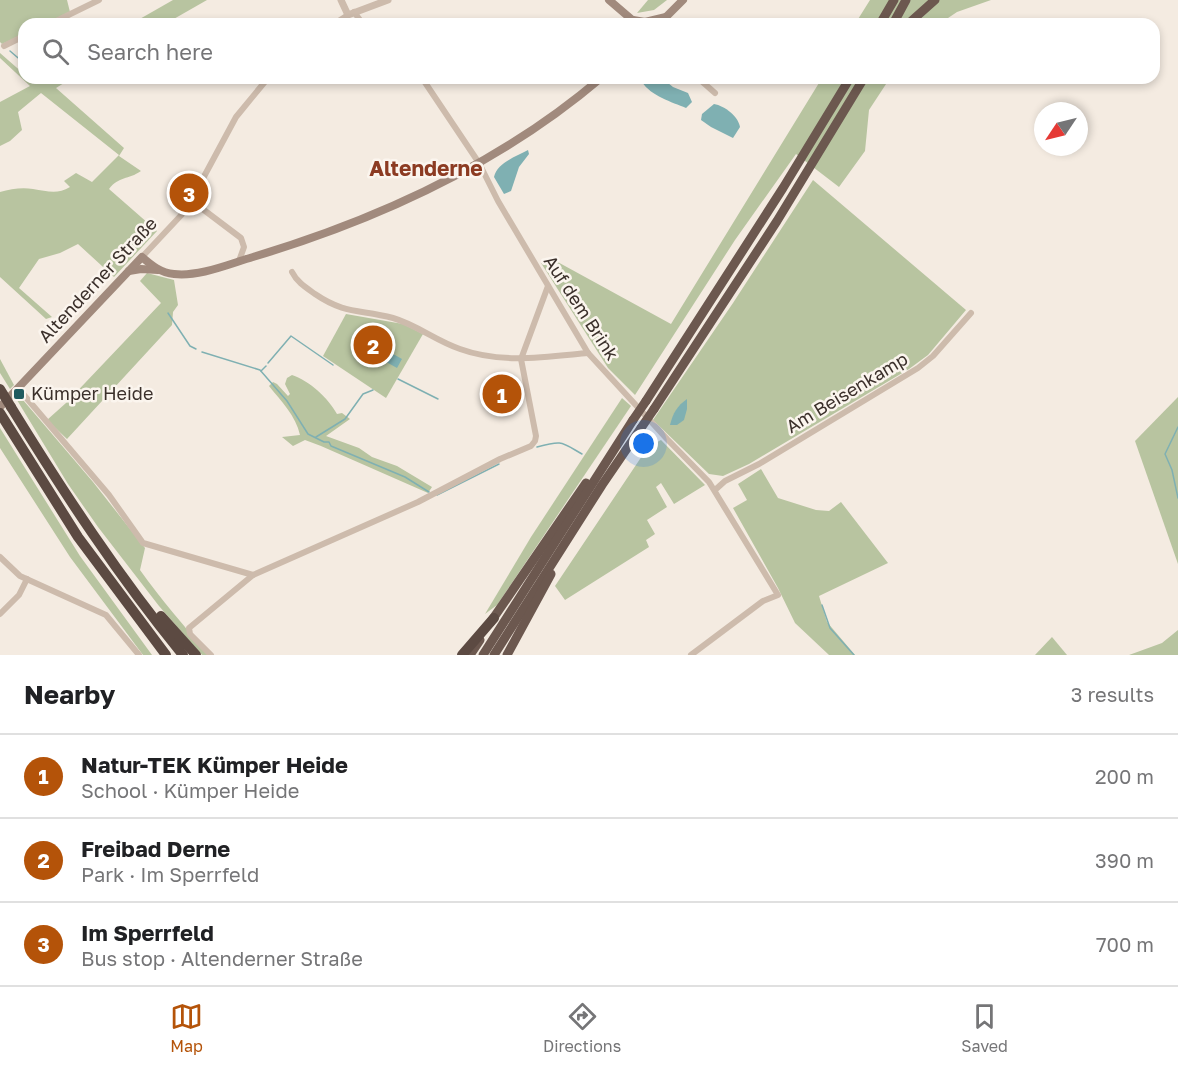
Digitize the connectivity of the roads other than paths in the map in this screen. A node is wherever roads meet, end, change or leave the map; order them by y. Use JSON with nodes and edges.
{"nodes":[{"id":1,"x":99,"y":0,"type":"edge"},
{"id":2,"x":341,"y":0,"type":"edge"},
{"id":3,"x":387,"y":0,"type":"edge"},
{"id":4,"x":609,"y":0,"type":"edge"},
{"id":5,"x":683,"y":0,"type":"edge"},
{"id":6,"x":894,"y":0,"type":"edge"},
{"id":7,"x":906,"y":0,"type":"edge"},
{"id":8,"x":935,"y":0,"type":"edge"},
{"id":9,"x":351,"y":14,"type":"junction"},
{"id":10,"x":62,"y":18,"type":"edge"},
{"id":11,"x":344,"y":18,"type":"edge"},
{"id":12,"x":356,"y":18,"type":"edge"},
{"id":13,"x":629,"y":18,"type":"edge"},
{"id":14,"x":667,"y":18,"type":"edge"},
{"id":15,"x":884,"y":18,"type":"edge"},
{"id":16,"x":896,"y":18,"type":"edge"},
{"id":17,"x":915,"y":18,"type":"edge"},
{"id":18,"x":18,"y":39,"type":"edge"},
{"id":19,"x":4,"y":46,"type":"dead end"},
{"id":20,"x":263,"y":84,"type":"edge"},
{"id":21,"x":426,"y":84,"type":"edge"},
{"id":22,"x":593,"y":84,"type":"edge"},
{"id":23,"x":705,"y":84,"type":"edge"},
{"id":24,"x":846,"y":84,"type":"edge"},
{"id":25,"x":860,"y":84,"type":"edge"},
{"id":26,"x":715,"y":93,"type":"dead end"},
{"id":27,"x":479,"y":164,"type":"junction"},
{"id":28,"x":192,"y":201,"type":"junction"},
{"id":29,"x":142,"y":256,"type":"junction"},
{"id":30,"x":239,"y":261,"type":"junction"},
{"id":31,"x":159,"y":270,"type":"junction"},
{"id":32,"x":129,"y":272,"type":"junction"},
{"id":33,"x":292,"y":272,"type":"dead end"},
{"id":34,"x":548,"y":286,"type":"junction"},
{"id":35,"x":971,"y":312,"type":"dead end"},
{"id":36,"x":588,"y":353,"type":"junction"},
{"id":37,"x":521,"y":359,"type":"junction"},
{"id":38,"x":18,"y":388,"type":"junction"},
{"id":39,"x":0,"y":389,"type":"edge"},
{"id":40,"x":4,"y":411,"type":"edge"},
{"id":41,"x":604,"y":465,"type":"junction"},
{"id":42,"x":725,"y":481,"type":"junction"},
{"id":43,"x":709,"y":482,"type":"junction"},
{"id":44,"x":715,"y":490,"type":"junction"},
{"id":45,"x":564,"y":544,"type":"junction"},
{"id":46,"x":0,"y":557,"type":"edge"},
{"id":47,"x":253,"y":575,"type":"junction"},
{"id":48,"x":27,"y":579,"type":"junction"},
{"id":49,"x":769,"y":581,"type":"junction"},
{"id":50,"x":134,"y":592,"type":"junction"},
{"id":51,"x":763,"y":601,"type":"junction"},
{"id":52,"x":0,"y":614,"type":"edge"},
{"id":53,"x":494,"y":618,"type":"junction"},
{"id":54,"x":144,"y":627,"type":"junction"},
{"id":55,"x":139,"y":655,"type":"edge"},
{"id":56,"x":159,"y":655,"type":"edge"},
{"id":57,"x":166,"y":655,"type":"edge"},
{"id":58,"x":183,"y":655,"type":"edge"},
{"id":59,"x":196,"y":655,"type":"edge"},
{"id":60,"x":211,"y":655,"type":"edge"},
{"id":61,"x":462,"y":655,"type":"edge"},
{"id":62,"x":470,"y":655,"type":"edge"},
{"id":63,"x":483,"y":655,"type":"edge"},
{"id":64,"x":494,"y":655,"type":"edge"},
{"id":65,"x":507,"y":655,"type":"edge"},
{"id":66,"x":692,"y":655,"type":"edge"}],
"edges":[{"from":1,"to":10,"type":"street"},
{"from":2,"to":9,"type":"street"},
{"from":3,"to":9,"type":"street"},
{"from":4,"to":13,"type":"main road"},
{"from":5,"to":14,"type":"main road"},
{"from":6,"to":15,"type":"highway"},
{"from":7,"to":16,"type":"highway"},
{"from":8,"to":17,"type":"highway"},
{"from":9,"to":11,"type":"street"},
{"from":9,"to":12,"type":"street"},
{"from":18,"to":19,"type":"street"},
{"from":20,"to":28,"type":"street","name":"Altenderner Straße"},
{"from":21,"to":27,"type":"street","name":"Auf dem Brink"},
{"from":22,"to":27,"type":"main road"},
{"from":23,"to":26,"type":"street"},
{"from":24,"to":41,"type":"highway","bridge":true},
{"from":25,"to":45,"type":"highway","bridge":true},
{"from":27,"to":30,"type":"main road"},
{"from":27,"to":34,"type":"street","name":"Auf dem Brink"},
{"from":28,"to":29,"type":"street","name":"Altenderner Straße"},
{"from":28,"to":30,"type":"street"},
{"from":29,"to":31,"type":"main road"},
{"from":29,"to":32,"type":"main road","name":"Altenderner Straße"},
{"from":30,"to":31,"type":"main road"},
{"from":31,"to":32,"type":"main road"},
{"from":32,"to":38,"type":"main road","name":"Altenderner Straße"},
{"from":33,"to":37,"type":"street"},
{"from":34,"to":36,"type":"street","name":"Auf dem Brink"},
{"from":34,"to":37,"type":"street"},
{"from":35,"to":42,"type":"street","name":"Am Beisenkamp"},
{"from":36,"to":37,"type":"street"},
{"from":36,"to":43,"type":"street","name":"Auf dem Brink"},
{"from":37,"to":47,"type":"street"},
{"from":38,"to":40,"type":"main road","name":"Altenderner Straße"},
{"from":38,"to":47,"type":"street"},
{"from":39,"to":40,"type":"highway","bridge":true},
{"from":40,"to":50,"type":"highway"},
{"from":40,"to":54,"type":"highway"},
{"from":41,"to":53,"type":"highway"},
{"from":41,"to":63,"type":"highway"},
{"from":42,"to":43,"type":"street","name":"Am Beisenkamp"},
{"from":42,"to":44,"type":"street","name":"Am Beisenkamp"},
{"from":43,"to":44,"type":"street","name":"Auf dem Brink"},
{"from":44,"to":49,"type":"street","name":"Auf dem Brink"},
{"from":45,"to":64,"type":"highway"},
{"from":45,"to":65,"type":"highway"},
{"from":46,"to":48,"type":"street"},
{"from":47,"to":60,"type":"street"},
{"from":48,"to":52,"type":"street"},
{"from":48,"to":55,"type":"street"},
{"from":49,"to":51,"type":"street"},
{"from":49,"to":51,"type":"street","name":"Auf dem Brink"},
{"from":50,"to":58,"type":"highway"},
{"from":50,"to":59,"type":"highway"},
{"from":51,"to":66,"type":"street"},
{"from":53,"to":61,"type":"highway"},
{"from":53,"to":62,"type":"highway"},
{"from":54,"to":56,"type":"highway"},
{"from":54,"to":57,"type":"highway"}]}
